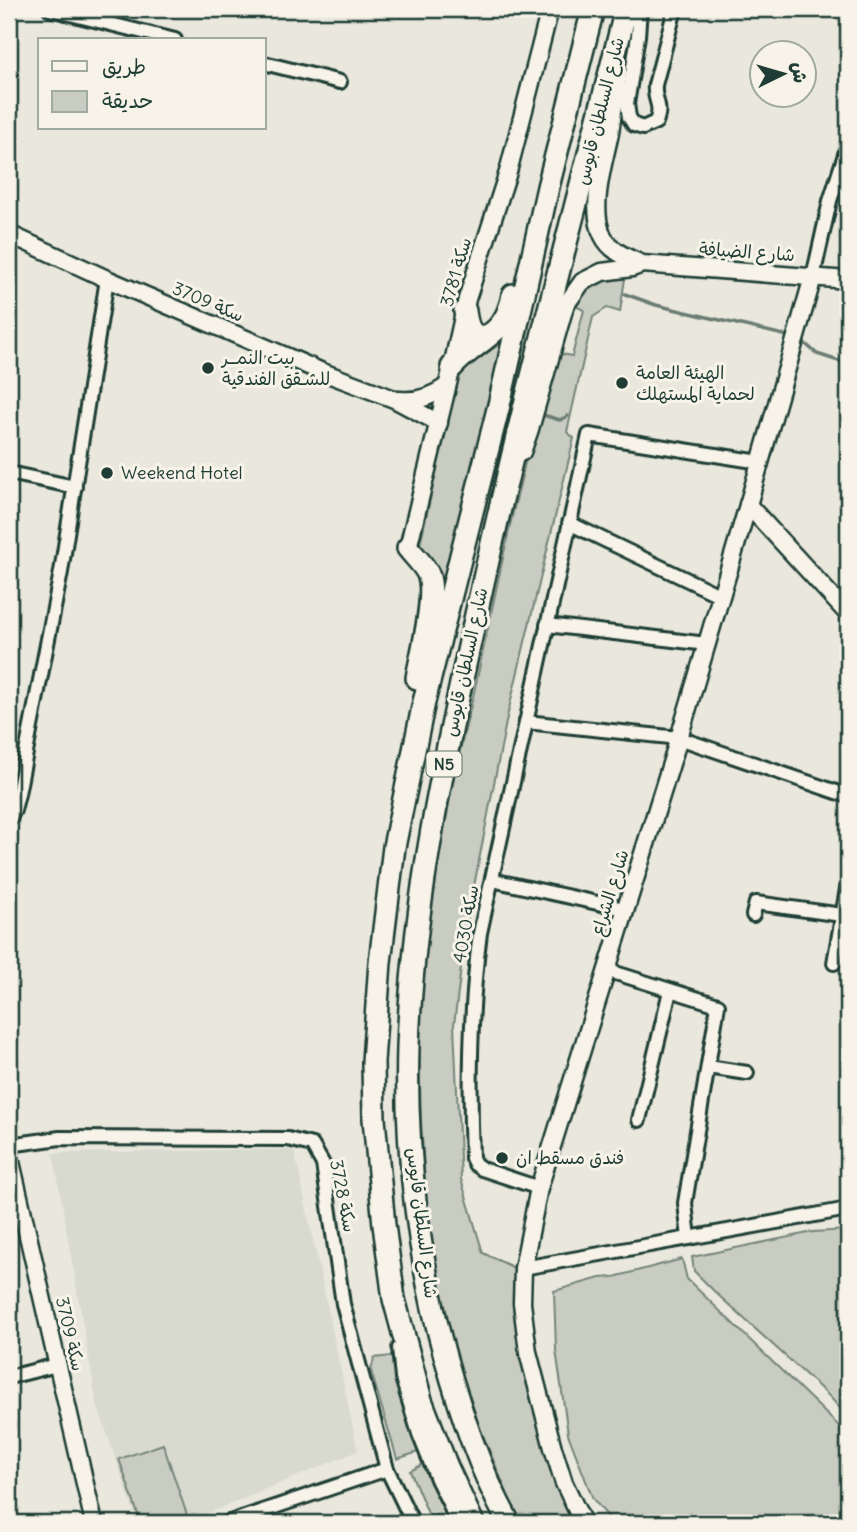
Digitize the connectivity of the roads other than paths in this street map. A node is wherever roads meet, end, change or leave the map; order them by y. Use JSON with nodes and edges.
{"nodes":[{"id":1,"x":50,"y":9,"type":"edge"},
{"id":2,"x":550,"y":9,"type":"edge"},
{"id":3,"x":593,"y":9,"type":"edge"},
{"id":4,"x":627,"y":9,"type":"edge"},
{"id":5,"x":640,"y":9,"type":"edge"},
{"id":6,"x":675,"y":9,"type":"edge"},
{"id":7,"x":167,"y":38,"type":"edge"},
{"id":8,"x":266,"y":64,"type":"edge"},
{"id":9,"x":340,"y":82,"type":"dead end"},
{"id":10,"x":848,"y":145,"type":"edge"},
{"id":11,"x":548,"y":187,"type":"junction"},
{"id":12,"x":9,"y":234,"type":"edge"},
{"id":13,"x":642,"y":264,"type":"junction"},
{"id":14,"x":813,"y":277,"type":"junction"},
{"id":15,"x":107,"y":279,"type":"junction"},
{"id":16,"x":848,"y":280,"type":"edge"},
{"id":17,"x":465,"y":311,"type":"junction"},
{"id":18,"x":491,"y":334,"type":"junction"},
{"id":19,"x":450,"y":377,"type":"junction"},
{"id":20,"x":394,"y":399,"type":"junction"},
{"id":21,"x":439,"y":423,"type":"junction"},
{"id":22,"x":760,"y":462,"type":"junction"},
{"id":23,"x":9,"y":473,"type":"edge"},
{"id":24,"x":75,"y":486,"type":"junction"},
{"id":25,"x":748,"y":505,"type":"junction"},
{"id":26,"x":497,"y":518,"type":"junction"},
{"id":27,"x":569,"y":523,"type":"junction"},
{"id":28,"x":408,"y":548,"type":"joint"},
{"id":29,"x":721,"y":596,"type":"junction"},
{"id":30,"x":848,"y":614,"type":"edge"},
{"id":31,"x":547,"y":625,"type":"junction"},
{"id":32,"x":707,"y":644,"type":"junction"},
{"id":33,"x":526,"y":722,"type":"junction"},
{"id":34,"x":679,"y":738,"type":"junction"},
{"id":35,"x":848,"y":796,"type":"edge"},
{"id":36,"x":9,"y":820,"type":"edge"},
{"id":37,"x":394,"y":847,"type":"junction"},
{"id":38,"x":492,"y":880,"type":"junction"},
{"id":39,"x":848,"y":883,"type":"edge"},
{"id":40,"x":625,"y":909,"type":"junction"},
{"id":41,"x":753,"y":915,"type":"dead end"},
{"id":42,"x":842,"y":915,"type":"junction"},
{"id":43,"x":834,"y":963,"type":"dead end"},
{"id":44,"x":606,"y":970,"type":"junction"},
{"id":45,"x":670,"y":991,"type":"junction"},
{"id":46,"x":708,"y":1067,"type":"junction"},
{"id":47,"x":747,"y":1073,"type":"dead end"},
{"id":48,"x":639,"y":1119,"type":"dead end"},
{"id":49,"x":9,"y":1145,"type":"edge"},
{"id":50,"x":9,"y":1153,"type":"edge"},
{"id":51,"x":539,"y":1188,"type":"junction"},
{"id":52,"x":848,"y":1209,"type":"edge"},
{"id":53,"x":689,"y":1238,"type":"junction"},
{"id":54,"x":523,"y":1268,"type":"junction"},
{"id":55,"x":394,"y":1299,"type":"junction"},
{"id":56,"x":57,"y":1364,"type":"junction"},
{"id":57,"x":9,"y":1377,"type":"edge"},
{"id":58,"x":387,"y":1469,"type":"junction"},
{"id":59,"x":94,"y":1523,"type":"edge"},
{"id":60,"x":227,"y":1523,"type":"edge"},
{"id":61,"x":413,"y":1523,"type":"edge"},
{"id":62,"x":456,"y":1523,"type":"edge"},
{"id":63,"x":473,"y":1523,"type":"edge"},
{"id":64,"x":509,"y":1523,"type":"edge"},
{"id":65,"x":583,"y":1523,"type":"edge"}],
"edges":[{"from":1,"to":7,"type":"street"},
{"from":2,"to":17,"type":"street","name":"سكة 3781"},
{"from":3,"to":11,"type":"highway","name":"شارع السلطان قابوس","number":"N5"},
{"from":4,"to":13,"type":"street"},
{"from":4,"to":26,"type":"highway","name":"شارع السلطان قابوس","number":"N5"},
{"from":5,"to":6,"type":"street"},
{"from":8,"to":9,"type":"street"},
{"from":10,"to":14,"type":"street"},
{"from":11,"to":18,"type":"highway"},
{"from":11,"to":37,"type":"highway","name":"شارع السلطان قابوس","number":"N5"},
{"from":12,"to":15,"type":"street","name":"سكة 3709"},
{"from":13,"to":14,"type":"street","name":"شارع الضيافة"},
{"from":13,"to":26,"type":"street"},
{"from":14,"to":16,"type":"street","name":"شارع الضيافة"},
{"from":14,"to":22,"type":"street","name":"شارع الشراع"},
{"from":15,"to":20,"type":"street","name":"سكة 3709"},
{"from":15,"to":24,"type":"street"},
{"from":17,"to":18,"type":"highway"},
{"from":17,"to":19,"type":"street","name":"سكة 3781"},
{"from":18,"to":19,"type":"highway"},
{"from":19,"to":20,"type":"street","name":"سكة 3709"},
{"from":19,"to":21,"type":"street","name":"سكة 3781"},
{"from":20,"to":21,"type":"street","name":"سكة 3709"},
{"from":21,"to":28,"type":"street","name":"سكة 3781"},
{"from":22,"to":25,"type":"street","name":"شارع الشراع"},
{"from":22,"to":27,"type":"street","name":"سكة 4030"},
{"from":23,"to":24,"type":"street"},
{"from":24,"to":36,"type":"street"},
{"from":25,"to":29,"type":"street","name":"شارع الشراع"},
{"from":25,"to":30,"type":"street"},
{"from":26,"to":64,"type":"highway","name":"شارع السلطان قابوس","number":"N5"},
{"from":27,"to":29,"type":"street"},
{"from":27,"to":31,"type":"street","name":"سكة 4030"},
{"from":28,"to":37,"type":"highway"},
{"from":29,"to":32,"type":"street","name":"شارع الشراع"},
{"from":31,"to":32,"type":"street"},
{"from":31,"to":33,"type":"street","name":"سكة 4030"},
{"from":32,"to":34,"type":"street","name":"شارع الشراع"},
{"from":33,"to":34,"type":"street"},
{"from":33,"to":38,"type":"street","name":"سكة 4030"},
{"from":34,"to":35,"type":"street"},
{"from":34,"to":40,"type":"street","name":"شارع الشراع"},
{"from":37,"to":55,"type":"highway","name":"شارع السلطان قابوس","number":"N5"},
{"from":38,"to":40,"type":"street"},
{"from":38,"to":51,"type":"street","name":"سكة 4030"},
{"from":39,"to":42,"type":"street"},
{"from":40,"to":44,"type":"street","name":"شارع الشراع"},
{"from":41,"to":42,"type":"street"},
{"from":42,"to":43,"type":"street"},
{"from":44,"to":45,"type":"street"},
{"from":44,"to":51,"type":"street","name":"شارع الشراع"},
{"from":45,"to":46,"type":"street"},
{"from":45,"to":48,"type":"street"},
{"from":46,"to":47,"type":"street"},
{"from":46,"to":53,"type":"street"},
{"from":49,"to":58,"type":"street","name":"سكة 3728"},
{"from":50,"to":56,"type":"street","name":"سكة 3709"},
{"from":51,"to":54,"type":"street","name":"شارع الشراع"},
{"from":52,"to":53,"type":"street"},
{"from":53,"to":54,"type":"street"},
{"from":54,"to":65,"type":"street","name":"شارع الشراع"},
{"from":55,"to":62,"type":"street"},
{"from":55,"to":63,"type":"highway","name":"شارع السلطان قابوس","number":"N5"},
{"from":56,"to":57,"type":"street"},
{"from":56,"to":59,"type":"street","name":"سكة 3709"},
{"from":58,"to":60,"type":"street"},
{"from":58,"to":61,"type":"street","name":"سكة 3728"}]}
